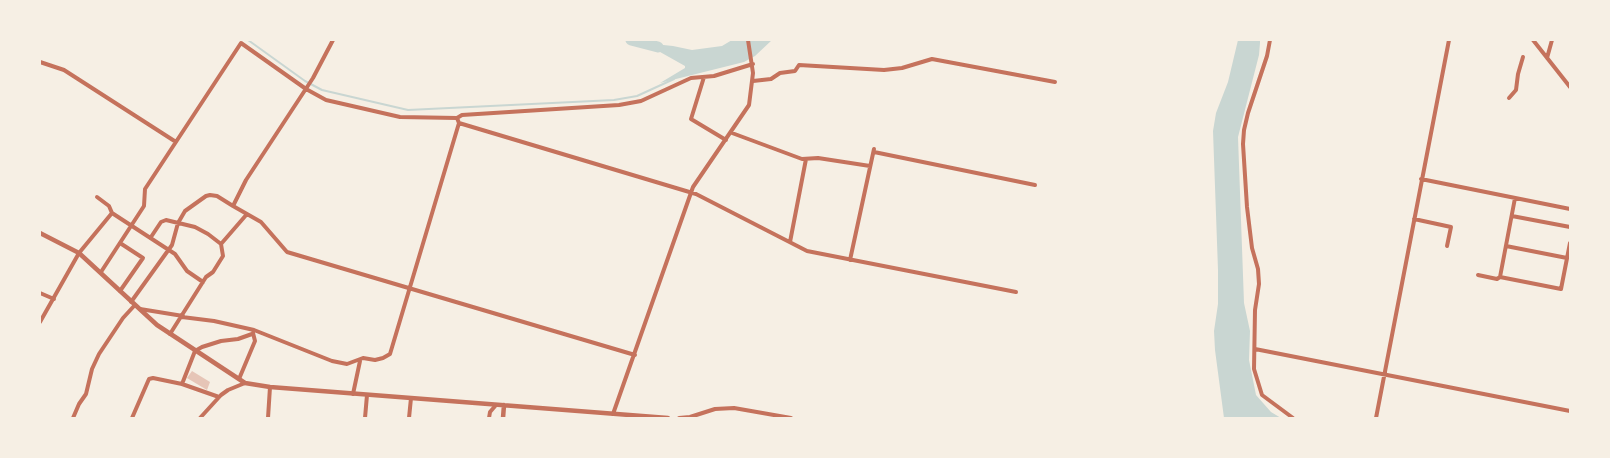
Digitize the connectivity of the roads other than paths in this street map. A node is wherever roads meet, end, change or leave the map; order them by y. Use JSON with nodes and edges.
{"nodes":[{"id":1,"x":332,"y":40,"type":"edge"},
{"id":2,"x":748,"y":40,"type":"edge"},
{"id":3,"x":1270,"y":40,"type":"edge"},
{"id":4,"x":1450,"y":40,"type":"edge"},
{"id":5,"x":1533,"y":40,"type":"edge"},
{"id":6,"x":1552,"y":40,"type":"edge"},
{"id":7,"x":1523,"y":57,"type":"dead end"},
{"id":8,"x":1547,"y":58,"type":"junction"},
{"id":9,"x":40,"y":62,"type":"edge"},
{"id":10,"x":753,"y":64,"type":"junction"},
{"id":11,"x":704,"y":77,"type":"junction"},
{"id":12,"x":753,"y":81,"type":"junction"},
{"id":13,"x":1055,"y":82,"type":"dead end"},
{"id":14,"x":1570,"y":87,"type":"edge"},
{"id":15,"x":306,"y":90,"type":"junction"},
{"id":16,"x":1509,"y":98,"type":"dead end"},
{"id":17,"x":458,"y":121,"type":"junction"},
{"id":18,"x":732,"y":132,"type":"junction"},
{"id":19,"x":726,"y":140,"type":"junction"},
{"id":20,"x":176,"y":142,"type":"junction"},
{"id":21,"x":806,"y":159,"type":"junction"},
{"id":22,"x":870,"y":166,"type":"junction"},
{"id":23,"x":1421,"y":179,"type":"junction"},
{"id":24,"x":1035,"y":185,"type":"dead end"},
{"id":25,"x":691,"y":193,"type":"junction"},
{"id":26,"x":97,"y":197,"type":"dead end"},
{"id":27,"x":1515,"y":198,"type":"junction"},
{"id":28,"x":233,"y":206,"type":"junction"},
{"id":29,"x":1570,"y":209,"type":"edge"},
{"id":30,"x":112,"y":213,"type":"junction"},
{"id":31,"x":247,"y":214,"type":"junction"},
{"id":32,"x":1512,"y":216,"type":"junction"},
{"id":33,"x":1414,"y":219,"type":"junction"},
{"id":34,"x":178,"y":223,"type":"junction"},
{"id":35,"x":132,"y":225,"type":"junction"},
{"id":36,"x":1570,"y":227,"type":"edge"},
{"id":37,"x":40,"y":233,"type":"edge"},
{"id":38,"x":151,"y":237,"type":"junction"},
{"id":39,"x":790,"y":242,"type":"junction"},
{"id":40,"x":120,"y":243,"type":"junction"},
{"id":41,"x":1570,"y":243,"type":"edge"},
{"id":42,"x":220,"y":244,"type":"junction"},
{"id":43,"x":1447,"y":246,"type":"dead end"},
{"id":44,"x":1506,"y":246,"type":"junction"},
{"id":45,"x":169,"y":249,"type":"junction"},
{"id":46,"x":79,"y":253,"type":"junction"},
{"id":47,"x":1567,"y":258,"type":"junction"},
{"id":48,"x":850,"y":260,"type":"junction"},
{"id":49,"x":101,"y":272,"type":"junction"},
{"id":50,"x":1478,"y":276,"type":"dead end"},
{"id":51,"x":1500,"y":277,"type":"junction"},
{"id":52,"x":203,"y":282,"type":"junction"},
{"id":53,"x":410,"y":288,"type":"junction"},
{"id":54,"x":120,"y":291,"type":"junction"},
{"id":55,"x":1016,"y":292,"type":"dead end"},
{"id":56,"x":40,"y":293,"type":"edge"},
{"id":57,"x":54,"y":299,"type":"junction"},
{"id":58,"x":135,"y":305,"type":"junction"},
{"id":59,"x":182,"y":316,"type":"junction"},
{"id":60,"x":40,"y":322,"type":"edge"},
{"id":61,"x":253,"y":332,"type":"junction"},
{"id":62,"x":170,"y":334,"type":"junction"},
{"id":63,"x":1255,"y":349,"type":"junction"},
{"id":64,"x":195,"y":351,"type":"junction"},
{"id":65,"x":635,"y":354,"type":"junction"},
{"id":66,"x":360,"y":360,"type":"junction"},
{"id":67,"x":1384,"y":375,"type":"junction"},
{"id":68,"x":239,"y":379,"type":"junction"},
{"id":69,"x":245,"y":383,"type":"junction"},
{"id":70,"x":182,"y":384,"type":"junction"},
{"id":71,"x":270,"y":387,"type":"junction"},
{"id":72,"x":353,"y":394,"type":"junction"},
{"id":73,"x":367,"y":395,"type":"junction"},
{"id":74,"x":219,"y":397,"type":"junction"},
{"id":75,"x":411,"y":398,"type":"junction"},
{"id":76,"x":496,"y":404,"type":"junction"},
{"id":77,"x":504,"y":405,"type":"junction"},
{"id":78,"x":1570,"y":411,"type":"edge"},
{"id":79,"x":613,"y":414,"type":"junction"},
{"id":80,"x":73,"y":418,"type":"edge"},
{"id":81,"x":132,"y":418,"type":"edge"},
{"id":82,"x":200,"y":418,"type":"edge"},
{"id":83,"x":268,"y":418,"type":"edge"},
{"id":84,"x":365,"y":418,"type":"edge"},
{"id":85,"x":409,"y":418,"type":"edge"},
{"id":86,"x":489,"y":418,"type":"edge"},
{"id":87,"x":503,"y":418,"type":"edge"},
{"id":88,"x":668,"y":418,"type":"edge"},
{"id":89,"x":679,"y":418,"type":"edge"},
{"id":90,"x":791,"y":418,"type":"edge"},
{"id":91,"x":1293,"y":418,"type":"edge"},
{"id":92,"x":1376,"y":418,"type":"edge"}],
"edges":[{"from":1,"to":15,"type":"street"},
{"from":2,"to":10,"type":"street"},
{"from":3,"to":63,"type":"street"},
{"from":4,"to":23,"type":"street"},
{"from":5,"to":8,"type":"street"},
{"from":6,"to":8,"type":"street"},
{"from":7,"to":16,"type":"street"},
{"from":8,"to":14,"type":"street"},
{"from":9,"to":20,"type":"street"},
{"from":10,"to":11,"type":"street"},
{"from":10,"to":12,"type":"street"},
{"from":11,"to":17,"type":"street"},
{"from":11,"to":19,"type":"street"},
{"from":12,"to":13,"type":"street"},
{"from":12,"to":18,"type":"street"},
{"from":15,"to":17,"type":"street"},
{"from":15,"to":20,"type":"street"},
{"from":15,"to":28,"type":"street"},
{"from":17,"to":25,"type":"street"},
{"from":17,"to":53,"type":"street"},
{"from":18,"to":19,"type":"street"},
{"from":18,"to":21,"type":"street"},
{"from":19,"to":25,"type":"street"},
{"from":20,"to":35,"type":"street"},
{"from":21,"to":22,"type":"street"},
{"from":21,"to":39,"type":"street"},
{"from":22,"to":24,"type":"street"},
{"from":22,"to":48,"type":"street"},
{"from":23,"to":27,"type":"street"},
{"from":23,"to":33,"type":"street"},
{"from":25,"to":39,"type":"street"},
{"from":25,"to":65,"type":"street"},
{"from":26,"to":30,"type":"street"},
{"from":27,"to":29,"type":"street"},
{"from":27,"to":32,"type":"street"},
{"from":28,"to":31,"type":"street"},
{"from":28,"to":34,"type":"street"},
{"from":30,"to":35,"type":"street"},
{"from":30,"to":46,"type":"street"},
{"from":31,"to":42,"type":"street"},
{"from":31,"to":53,"type":"street"},
{"from":32,"to":36,"type":"street"},
{"from":32,"to":44,"type":"street"},
{"from":33,"to":43,"type":"street"},
{"from":33,"to":67,"type":"street"},
{"from":34,"to":38,"type":"street"},
{"from":34,"to":42,"type":"street"},
{"from":34,"to":45,"type":"street"},
{"from":35,"to":38,"type":"street"},
{"from":35,"to":40,"type":"street"},
{"from":37,"to":46,"type":"street"},
{"from":38,"to":45,"type":"street"},
{"from":39,"to":48,"type":"street"},
{"from":40,"to":49,"type":"street"},
{"from":40,"to":54,"type":"street"},
{"from":41,"to":47,"type":"street"},
{"from":42,"to":52,"type":"street"},
{"from":44,"to":47,"type":"street"},
{"from":44,"to":51,"type":"street"},
{"from":45,"to":52,"type":"street"},
{"from":45,"to":58,"type":"street"},
{"from":46,"to":49,"type":"street"},
{"from":46,"to":57,"type":"street"},
{"from":47,"to":51,"type":"street"},
{"from":48,"to":55,"type":"street"},
{"from":49,"to":54,"type":"street"},
{"from":50,"to":51,"type":"street"},
{"from":52,"to":59,"type":"street"},
{"from":53,"to":65,"type":"street"},
{"from":53,"to":66,"type":"street"},
{"from":54,"to":58,"type":"street"},
{"from":56,"to":57,"type":"street"},
{"from":57,"to":60,"type":"street"},
{"from":58,"to":59,"type":"street"},
{"from":58,"to":62,"type":"street"},
{"from":58,"to":80,"type":"street"},
{"from":59,"to":61,"type":"street"},
{"from":59,"to":62,"type":"street"},
{"from":61,"to":64,"type":"street"},
{"from":61,"to":66,"type":"street"},
{"from":61,"to":68,"type":"street"},
{"from":62,"to":64,"type":"street"},
{"from":63,"to":67,"type":"street"},
{"from":63,"to":91,"type":"street"},
{"from":64,"to":68,"type":"street"},
{"from":64,"to":70,"type":"street"},
{"from":65,"to":79,"type":"street"},
{"from":66,"to":72,"type":"street"},
{"from":67,"to":78,"type":"street"},
{"from":67,"to":92,"type":"street"},
{"from":68,"to":69,"type":"street"},
{"from":69,"to":71,"type":"street"},
{"from":69,"to":74,"type":"street"},
{"from":70,"to":74,"type":"street"},
{"from":70,"to":81,"type":"street"},
{"from":71,"to":72,"type":"street"},
{"from":71,"to":83,"type":"street"},
{"from":72,"to":73,"type":"street"},
{"from":73,"to":75,"type":"street"},
{"from":73,"to":84,"type":"street"},
{"from":74,"to":82,"type":"street"},
{"from":75,"to":76,"type":"street"},
{"from":75,"to":85,"type":"street"},
{"from":76,"to":77,"type":"street"},
{"from":76,"to":86,"type":"street"},
{"from":77,"to":79,"type":"street"},
{"from":77,"to":87,"type":"street"},
{"from":79,"to":88,"type":"street"},
{"from":89,"to":90,"type":"street"}]}
